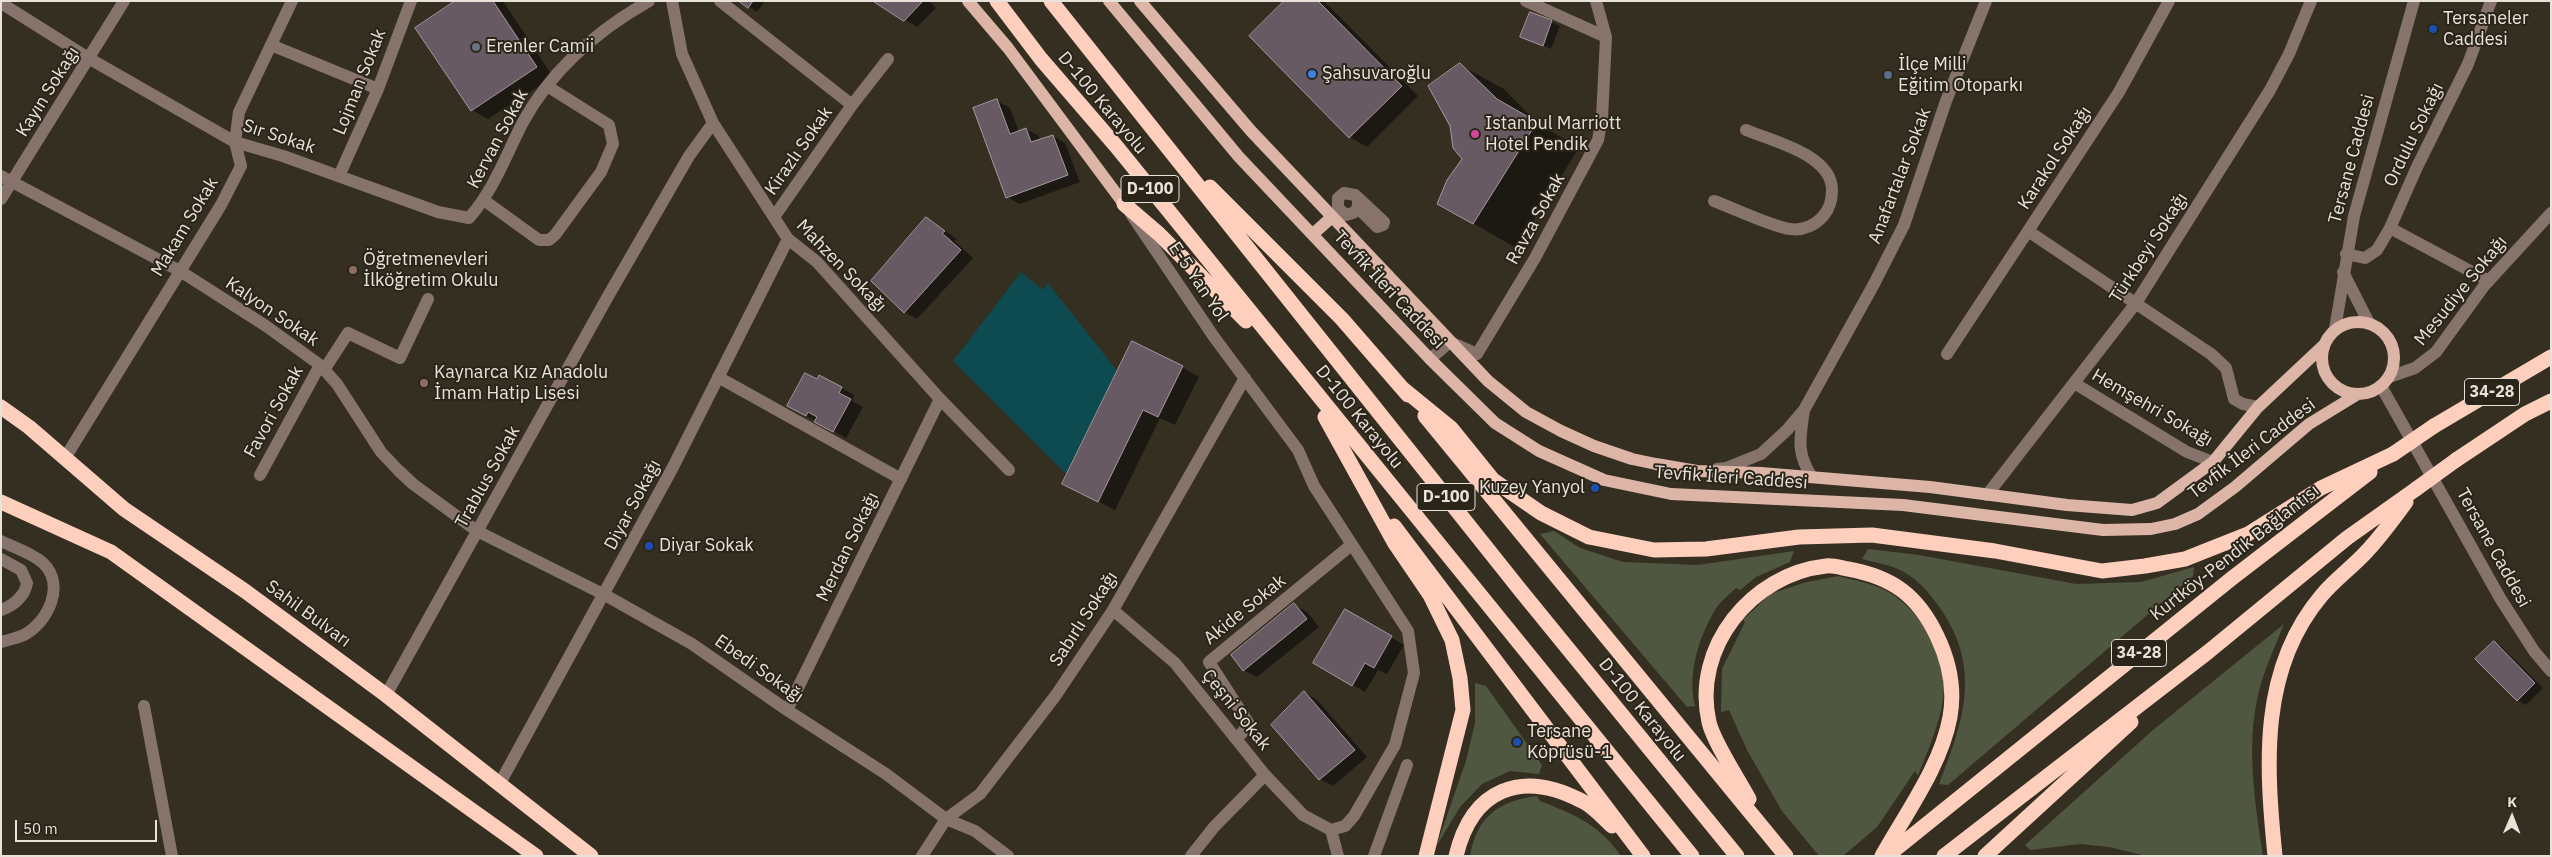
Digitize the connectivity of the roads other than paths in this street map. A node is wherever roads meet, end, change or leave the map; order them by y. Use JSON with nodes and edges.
{"nodes":[{"id":1,"x":124,"y":1,"type":"edge"},
{"id":2,"x":292,"y":1,"type":"edge"},
{"id":3,"x":411,"y":1,"type":"edge"},
{"id":4,"x":650,"y":1,"type":"edge"},
{"id":5,"x":672,"y":1,"type":"edge"},
{"id":6,"x":720,"y":1,"type":"edge"},
{"id":7,"x":968,"y":1,"type":"edge"},
{"id":8,"x":996,"y":1,"type":"edge"},
{"id":9,"x":1051,"y":1,"type":"edge"},
{"id":10,"x":1109,"y":1,"type":"edge"},
{"id":11,"x":1140,"y":1,"type":"edge"},
{"id":12,"x":1526,"y":1,"type":"edge"},
{"id":13,"x":1596,"y":1,"type":"edge"},
{"id":14,"x":1986,"y":1,"type":"edge"},
{"id":15,"x":2169,"y":1,"type":"edge"},
{"id":16,"x":2311,"y":1,"type":"edge"},
{"id":17,"x":2414,"y":1,"type":"edge"},
{"id":18,"x":2491,"y":1,"type":"edge"},
{"id":19,"x":1,"y":3,"type":"edge"},
{"id":20,"x":1606,"y":37,"type":"junction"},
{"id":21,"x":271,"y":46,"type":"junction"},
{"id":22,"x":90,"y":59,"type":"junction"},
{"id":23,"x":888,"y":59,"type":"dead end"},
{"id":24,"x":547,"y":86,"type":"junction"},
{"id":25,"x":378,"y":89,"type":"junction"},
{"id":26,"x":852,"y":106,"type":"junction"},
{"id":27,"x":713,"y":123,"type":"junction"},
{"id":28,"x":1746,"y":130,"type":"dead end"},
{"id":29,"x":1159,"y":136,"type":"junction"},
{"id":30,"x":235,"y":142,"type":"junction"},
{"id":31,"x":340,"y":176,"type":"junction"},
{"id":32,"x":7,"y":179,"type":"edge"},
{"id":33,"x":1,"y":200,"type":"edge"},
{"id":34,"x":484,"y":201,"type":"junction"},
{"id":35,"x":1714,"y":201,"type":"dead end"},
{"id":36,"x":1124,"y":204,"type":"junction"},
{"id":37,"x":1336,"y":214,"type":"junction"},
{"id":38,"x":2551,"y":214,"type":"edge"},
{"id":39,"x":774,"y":217,"type":"junction"},
{"id":40,"x":469,"y":218,"type":"joint"},
{"id":41,"x":2390,"y":228,"type":"junction"},
{"id":42,"x":2028,"y":231,"type":"junction"},
{"id":43,"x":1313,"y":234,"type":"junction"},
{"id":44,"x":788,"y":238,"type":"junction"},
{"id":45,"x":2346,"y":254,"type":"junction"},
{"id":46,"x":180,"y":272,"type":"junction"},
{"id":47,"x":2343,"y":272,"type":"junction"},
{"id":48,"x":2489,"y":281,"type":"junction"},
{"id":49,"x":428,"y":299,"type":"dead end"},
{"id":50,"x":2136,"y":303,"type":"junction"},
{"id":51,"x":2369,"y":323,"type":"junction"},
{"id":52,"x":2335,"y":329,"type":"junction"},
{"id":53,"x":1450,"y":342,"type":"junction"},
{"id":54,"x":2323,"y":346,"type":"junction"},
{"id":55,"x":1947,"y":354,"type":"dead end"},
{"id":56,"x":2551,"y":357,"type":"edge"},
{"id":57,"x":1430,"y":359,"type":"junction"},
{"id":58,"x":322,"y":368,"type":"junction"},
{"id":59,"x":718,"y":377,"type":"junction"},
{"id":60,"x":1245,"y":378,"type":"junction"},
{"id":61,"x":1302,"y":378,"type":"junction"},
{"id":62,"x":2385,"y":382,"type":"junction"},
{"id":63,"x":2074,"y":384,"type":"junction"},
{"id":64,"x":1402,"y":388,"type":"junction"},
{"id":65,"x":2358,"y":394,"type":"junction"},
{"id":66,"x":940,"y":399,"type":"junction"},
{"id":67,"x":2551,"y":401,"type":"edge"},
{"id":68,"x":1,"y":407,"type":"edge"},
{"id":69,"x":2258,"y":407,"type":"junction"},
{"id":70,"x":1804,"y":410,"type":"junction"},
{"id":71,"x":2393,"y":454,"type":"junction"},
{"id":72,"x":66,"y":458,"type":"junction"},
{"id":73,"x":2213,"y":462,"type":"junction"},
{"id":74,"x":1009,"y":470,"type":"dead end"},
{"id":75,"x":1697,"y":471,"type":"junction"},
{"id":76,"x":260,"y":475,"type":"dead end"},
{"id":77,"x":1812,"y":477,"type":"junction"},
{"id":78,"x":901,"y":478,"type":"junction"},
{"id":79,"x":1365,"y":487,"type":"junction"},
{"id":80,"x":2416,"y":489,"type":"junction"},
{"id":81,"x":1987,"y":495,"type":"junction"},
{"id":82,"x":1,"y":502,"type":"edge"},
{"id":83,"x":477,"y":532,"type":"junction"},
{"id":84,"x":1,"y":542,"type":"edge"},
{"id":85,"x":1350,"y":546,"type":"junction"},
{"id":86,"x":1,"y":559,"type":"edge"},
{"id":87,"x":605,"y":595,"type":"junction"},
{"id":88,"x":1,"y":610,"type":"edge"},
{"id":89,"x":1113,"y":610,"type":"junction"},
{"id":90,"x":1,"y":642,"type":"edge"},
{"id":91,"x":2208,"y":652,"type":"junction"},
{"id":92,"x":2551,"y":671,"type":"edge"},
{"id":93,"x":386,"y":695,"type":"junction"},
{"id":94,"x":144,"y":706,"type":"dead end"},
{"id":95,"x":787,"y":710,"type":"junction"},
{"id":96,"x":1238,"y":739,"type":"junction"},
{"id":97,"x":1407,"y":765,"type":"dead end"},
{"id":98,"x":1265,"y":775,"type":"junction"},
{"id":99,"x":500,"y":783,"type":"junction"},
{"id":100,"x":1435,"y":813,"type":"junction"},
{"id":101,"x":946,"y":819,"type":"junction"},
{"id":102,"x":1331,"y":830,"type":"junction"},
{"id":103,"x":1767,"y":831,"type":"junction"},
{"id":104,"x":1638,"y":850,"type":"edge"},
{"id":105,"x":172,"y":856,"type":"edge"},
{"id":106,"x":536,"y":856,"type":"edge"},
{"id":107,"x":590,"y":856,"type":"edge"},
{"id":108,"x":922,"y":856,"type":"edge"},
{"id":109,"x":1008,"y":856,"type":"edge"},
{"id":110,"x":1191,"y":856,"type":"edge"},
{"id":111,"x":1338,"y":856,"type":"edge"},
{"id":112,"x":1374,"y":856,"type":"edge"},
{"id":113,"x":1419,"y":856,"type":"edge"},
{"id":114,"x":1426,"y":856,"type":"edge"},
{"id":115,"x":1456,"y":856,"type":"edge"},
{"id":116,"x":1692,"y":856,"type":"edge"},
{"id":117,"x":1737,"y":856,"type":"edge"},
{"id":118,"x":1786,"y":856,"type":"edge"},
{"id":119,"x":1882,"y":856,"type":"edge"},
{"id":120,"x":1887,"y":856,"type":"edge"},
{"id":121,"x":1944,"y":856,"type":"edge"},
{"id":122,"x":1986,"y":856,"type":"edge"},
{"id":123,"x":2275,"y":856,"type":"edge"}],
"edges":[{"from":1,"to":22,"type":"street","name":"Kayın Sokağı"},
{"from":2,"to":21,"type":"street","name":"Makam Sokak"},
{"from":3,"to":25,"type":"street","name":"Lojman Sokak"},
{"from":4,"to":24,"type":"street","name":"Kervan Sokak"},
{"from":5,"to":27,"type":"street","name":"Mahzen Sokağı"},
{"from":6,"to":26,"type":"street"},
{"from":7,"to":36,"type":"main road"},
{"from":8,"to":61,"type":"highway","name":"D-100 Karayolu","number":"D-100"},
{"from":9,"to":29,"type":"highway","name":"D-100 Karayolu","number":"D-100"},
{"from":10,"to":43,"type":"main road","name":"Tevfik İleri Caddesi"},
{"from":11,"to":37,"type":"main road","name":"Tevfik İleri Caddesi"},
{"from":12,"to":20,"type":"street"},
{"from":13,"to":20,"type":"street"},
{"from":14,"to":70,"type":"street","name":"Anafartalar Sokak"},
{"from":15,"to":42,"type":"street","name":"Karakol Sokağı"},
{"from":16,"to":50,"type":"street","name":"Türkbeyi Sokağı"},
{"from":17,"to":45,"type":"street","name":"Tersane Caddesi"},
{"from":18,"to":41,"type":"street","name":"Ordulu Sokağı"},
{"from":19,"to":22,"type":"street","name":"Sır Sokak"},
{"from":20,"to":53,"type":"street","name":"Ravza Sokak"},
{"from":21,"to":25,"type":"street"},
{"from":21,"to":30,"type":"street","name":"Makam Sokak"},
{"from":22,"to":30,"type":"street","name":"Sır Sokak"},
{"from":22,"to":32,"type":"street","name":"Kayın Sokağı"},
{"from":23,"to":26,"type":"street","name":"Kirazlı Sokak"},
{"from":24,"to":34,"type":"street","name":"Kervan Sokak"},
{"from":24,"to":34,"type":"street"},
{"from":25,"to":31,"type":"street","name":"Lojman Sokak"},
{"from":26,"to":39,"type":"street","name":"Kirazlı Sokak"},
{"from":27,"to":39,"type":"street","name":"Mahzen Sokağı"},
{"from":27,"to":83,"type":"street","name":"Trablus Sokak"},
{"from":28,"to":35,"type":"street"},
{"from":29,"to":64,"type":"highway"},
{"from":29,"to":117,"type":"highway","name":"D-100 Karayolu","number":"D-100"},
{"from":30,"to":31,"type":"street","name":"Sır Sokak"},
{"from":30,"to":46,"type":"street","name":"Makam Sokak"},
{"from":31,"to":40,"type":"street","name":"Sır Sokak"},
{"from":32,"to":33,"type":"street","name":"Kayın Sokağı"},
{"from":32,"to":46,"type":"street","name":"Kalyon Sokak"},
{"from":34,"to":40,"type":"street","name":"Kervan Sokak"},
{"from":36,"to":60,"type":"street","name":"E-5 Yan Yol"},
{"from":36,"to":61,"type":"highway"},
{"from":37,"to":37,"type":"street"},
{"from":37,"to":43,"type":"main road"},
{"from":37,"to":53,"type":"main road","name":"Tevfik İleri Caddesi"},
{"from":38,"to":48,"type":"street","name":"Mesudiye Sokağı"},
{"from":39,"to":44,"type":"street","name":"Mahzen Sokağı"},
{"from":41,"to":45,"type":"street","name":"Ordulu Sokağı"},
{"from":41,"to":48,"type":"street"},
{"from":42,"to":50,"type":"street","name":"Karakol Sokağı"},
{"from":42,"to":55,"type":"street"},
{"from":43,"to":57,"type":"main road","name":"Tevfik İleri Caddesi"},
{"from":44,"to":59,"type":"street","name":"Diyar Sokağı"},
{"from":44,"to":66,"type":"street","name":"Mahzen Sokağı"},
{"from":45,"to":47,"type":"street","name":"Tersane Caddesi"},
{"from":46,"to":58,"type":"street","name":"Kalyon Sokak"},
{"from":46,"to":72,"type":"street","name":"Makam Sokak"},
{"from":47,"to":51,"type":"street"},
{"from":47,"to":52,"type":"street","name":"Tersane Caddesi"},
{"from":48,"to":62,"type":"street","name":"Mesudiye Sokağı"},
{"from":49,"to":58,"type":"street","name":"Favori Sokak"},
{"from":50,"to":63,"type":"street","name":"Türkbeyi Sokağı"},
{"from":50,"to":69,"type":"street","name":"Karakol Sokağı"},
{"from":51,"to":52,"type":"main road"},
{"from":51,"to":62,"type":"main road"},
{"from":52,"to":54,"type":"main road"},
{"from":53,"to":57,"type":"street"},
{"from":53,"to":75,"type":"main road","name":"Tevfik İleri Caddesi"},
{"from":54,"to":65,"type":"main road"},
{"from":54,"to":69,"type":"main road","name":"Tevfik İleri Caddesi"},
{"from":56,"to":71,"type":"highway","name":"Kurtköy-Pendik Bağlantısı","number":"34-28","bridge":true},
{"from":57,"to":65,"type":"main road","name":"Tevfik İleri Caddesi"},
{"from":58,"to":76,"type":"street","name":"Favori Sokak"},
{"from":58,"to":83,"type":"street","name":"Kalyon Sokak"},
{"from":59,"to":78,"type":"street"},
{"from":59,"to":87,"type":"street","name":"Diyar Sokağı"},
{"from":60,"to":85,"type":"street","name":"E-5 Yan Yol"},
{"from":60,"to":89,"type":"street","name":"Sabırlı Sokağı"},
{"from":61,"to":79,"type":"highway"},
{"from":61,"to":116,"type":"highway","name":"D-100 Karayolu","number":"D-100"},
{"from":62,"to":65,"type":"main road"},
{"from":62,"to":92,"type":"street","name":"Tersane Caddesi"},
{"from":63,"to":73,"type":"street","name":"Hemşehri Sokağı"},
{"from":63,"to":81,"type":"street","name":"Türkbeyi Sokağı"},
{"from":64,"to":71,"type":"highway"},
{"from":64,"to":103,"type":"highway"},
{"from":66,"to":74,"type":"street","name":"Mahzen Sokağı"},
{"from":66,"to":78,"type":"street","name":"Merdan Sokağı"},
{"from":67,"to":80,"type":"highway","number":"34-28","bridge":true},
{"from":68,"to":72,"type":"highway","name":"Sahil Bulvarı"},
{"from":69,"to":73,"type":"main road","name":"Tevfik İleri Caddesi"},
{"from":70,"to":75,"type":"street"},
{"from":70,"to":77,"type":"street"},
{"from":71,"to":120,"type":"highway","name":"Kurtköy-Pendik Bağlantısı","number":"34-28"},
{"from":72,"to":93,"type":"highway","name":"Sahil Bulvarı"},
{"from":73,"to":81,"type":"main road","name":"Tevfik İleri Caddesi"},
{"from":75,"to":77,"type":"main road","name":"Tevfik İleri Caddesi"},
{"from":77,"to":81,"type":"main road","name":"Tevfik İleri Caddesi"},
{"from":78,"to":95,"type":"street","name":"Merdan Sokağı"},
{"from":79,"to":100,"type":"highway"},
{"from":79,"to":104,"type":"highway"},
{"from":80,"to":91,"type":"highway","number":"34-28"},
{"from":80,"to":123,"type":"highway"},
{"from":82,"to":106,"type":"highway"},
{"from":83,"to":87,"type":"street","name":"Ebedi Sokağı"},
{"from":83,"to":93,"type":"street","name":"Trablus Sokak"},
{"from":84,"to":90,"type":"street"},
{"from":85,"to":96,"type":"street","name":"Akide Sokak"},
{"from":85,"to":102,"type":"street","name":"E-5 Yan Yol"},
{"from":86,"to":88,"type":"street"},
{"from":87,"to":95,"type":"street","name":"Ebedi Sokağı"},
{"from":87,"to":99,"type":"street","name":"Diyar Sokağı"},
{"from":89,"to":96,"type":"street","name":"Çeşni Sokak"},
{"from":89,"to":101,"type":"street","name":"Sabırlı Sokağı"},
{"from":91,"to":121,"type":"highway","number":"34-28"},
{"from":91,"to":122,"type":"highway"},
{"from":93,"to":99,"type":"highway","name":"Sahil Bulvarı"},
{"from":94,"to":105,"type":"street"},
{"from":95,"to":101,"type":"street","name":"Ebedi Sokağı"},
{"from":96,"to":98,"type":"street","name":"Çeşni Sokak"},
{"from":97,"to":112,"type":"street"},
{"from":98,"to":102,"type":"street","name":"Çeşni Sokak"},
{"from":98,"to":110,"type":"street"},
{"from":99,"to":107,"type":"highway","name":"Sahil Bulvarı"},
{"from":100,"to":113,"type":"highway"},
{"from":100,"to":114,"type":"highway"},
{"from":101,"to":108,"type":"street","name":"Sabırlı Sokağı"},
{"from":101,"to":109,"type":"street","name":"Ebedi Sokağı"},
{"from":102,"to":111,"type":"street"},
{"from":103,"to":118,"type":"highway"},
{"from":103,"to":119,"type":"highway"},
{"from":104,"to":115,"type":"highway"}]}
